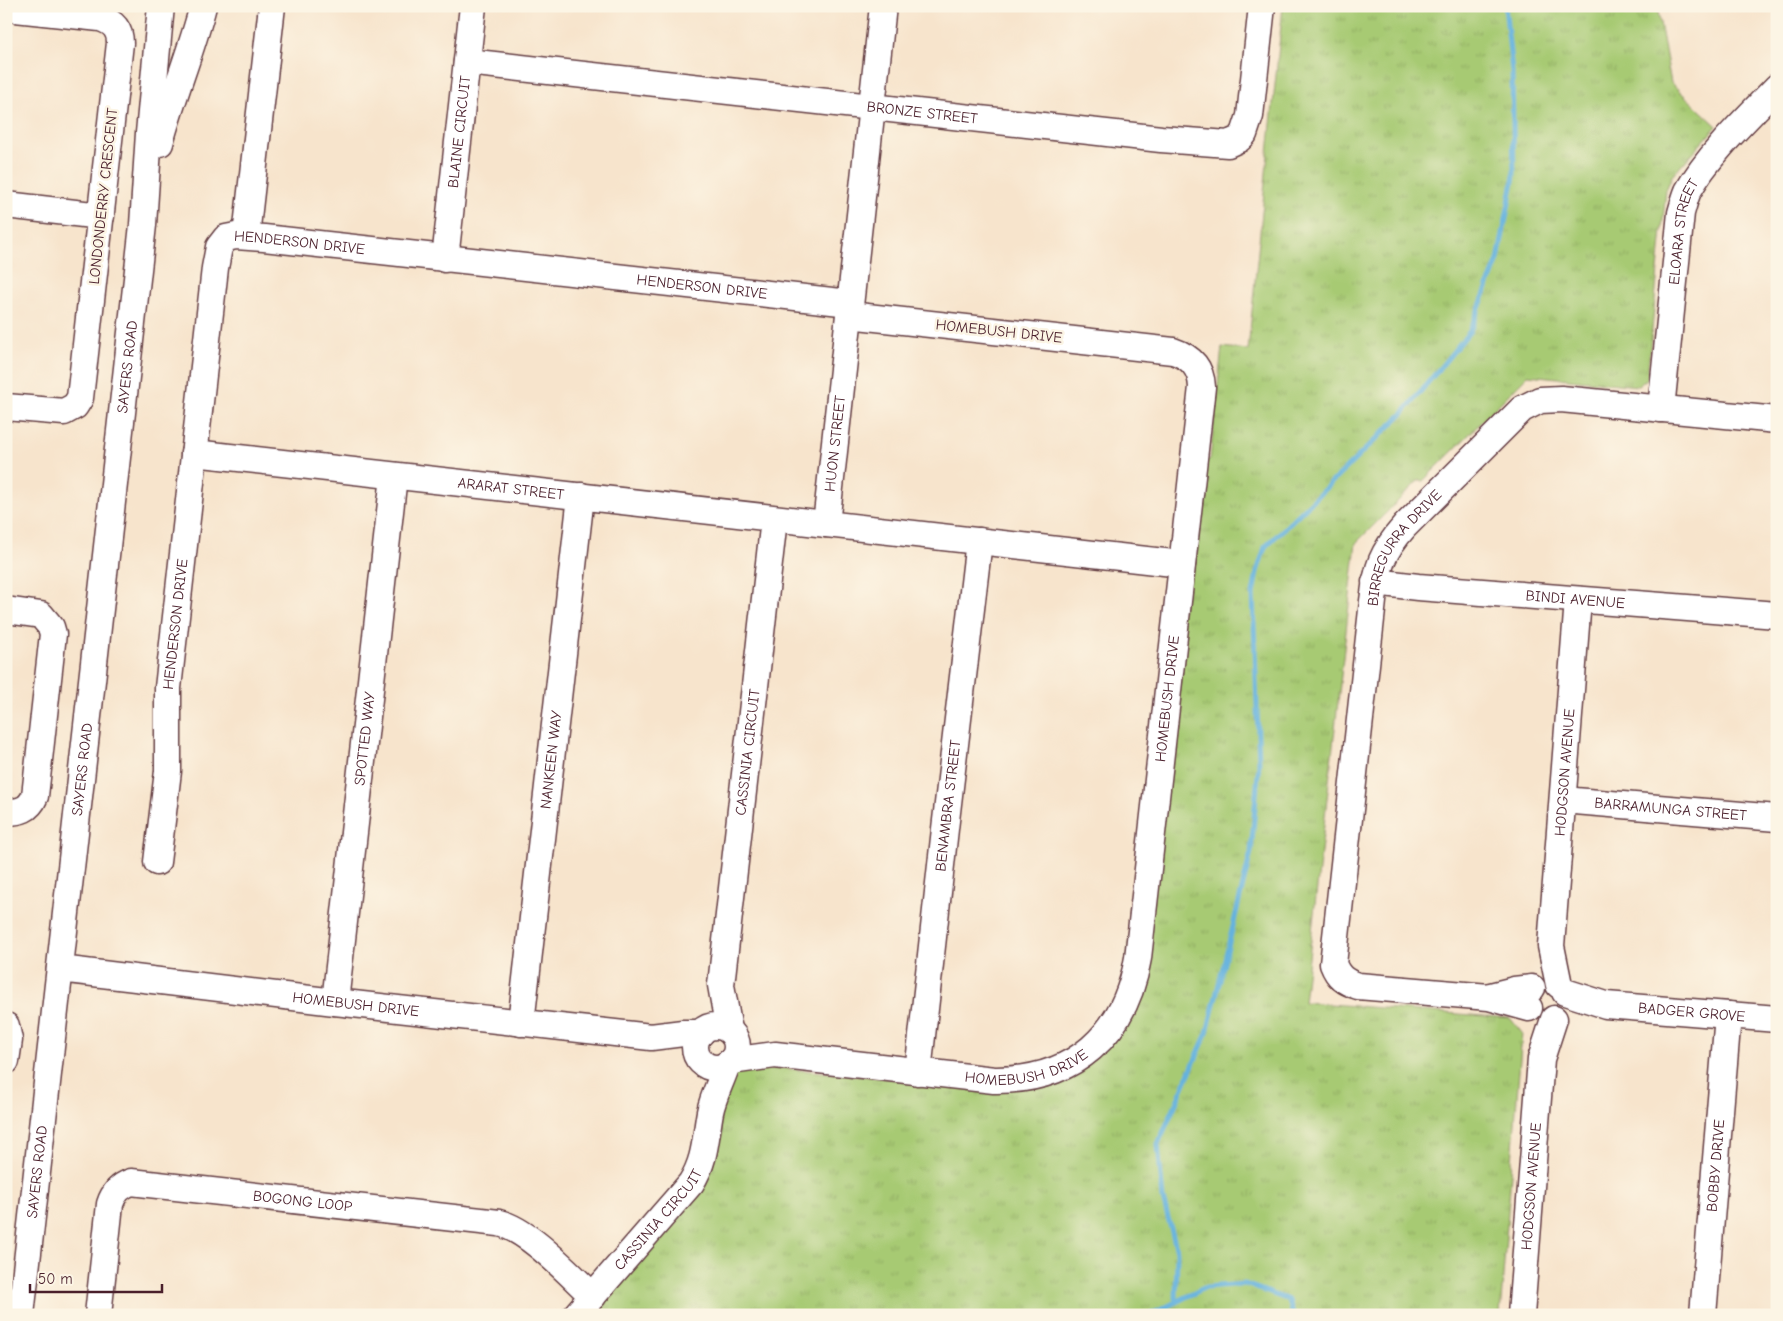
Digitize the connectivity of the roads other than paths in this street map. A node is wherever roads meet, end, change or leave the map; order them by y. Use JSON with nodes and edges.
{"nodes":[{"id":1,"x":161,"y":6,"type":"edge"},
{"id":2,"x":203,"y":6,"type":"edge"},
{"id":3,"x":272,"y":6,"type":"edge"},
{"id":4,"x":473,"y":6,"type":"edge"},
{"id":5,"x":883,"y":6,"type":"edge"},
{"id":6,"x":1262,"y":6,"type":"edge"},
{"id":7,"x":6,"y":8,"type":"edge"},
{"id":8,"x":467,"y":62,"type":"junction"},
{"id":9,"x":1777,"y":88,"type":"edge"},
{"id":10,"x":872,"y":106,"type":"junction"},
{"id":11,"x":6,"y":205,"type":"edge"},
{"id":12,"x":101,"y":216,"type":"junction"},
{"id":13,"x":143,"y":225,"type":"junction"},
{"id":14,"x":246,"y":236,"type":"junction"},
{"id":15,"x":444,"y":259,"type":"junction"},
{"id":16,"x":850,"y":309,"type":"junction"},
{"id":17,"x":6,"y":407,"type":"edge"},
{"id":18,"x":1661,"y":409,"type":"junction"},
{"id":19,"x":1777,"y":420,"type":"edge"},
{"id":20,"x":194,"y":453,"type":"junction"},
{"id":21,"x":394,"y":476,"type":"junction"},
{"id":22,"x":581,"y":496,"type":"junction"},
{"id":23,"x":774,"y":518,"type":"junction"},
{"id":24,"x":826,"y":524,"type":"junction"},
{"id":25,"x":979,"y":541,"type":"junction"},
{"id":26,"x":1182,"y":564,"type":"junction"},
{"id":27,"x":1375,"y":582,"type":"junction"},
{"id":28,"x":1578,"y":600,"type":"junction"},
{"id":29,"x":6,"y":610,"type":"edge"},
{"id":30,"x":1777,"y":616,"type":"edge"},
{"id":31,"x":1563,"y":800,"type":"junction"},
{"id":32,"x":6,"y":812,"type":"edge"},
{"id":33,"x":1777,"y":818,"type":"edge"},
{"id":34,"x":157,"y":862,"type":"dead end"},
{"id":35,"x":60,"y":969,"type":"junction"},
{"id":36,"x":1339,"y":976,"type":"joint"},
{"id":37,"x":1546,"y":1000,"type":"junction"},
{"id":38,"x":335,"y":1002,"type":"junction"},
{"id":39,"x":1728,"y":1015,"type":"junction"},
{"id":40,"x":1777,"y":1019,"type":"edge"},
{"id":41,"x":521,"y":1023,"type":"junction"},
{"id":42,"x":6,"y":1026,"type":"edge"},
{"id":43,"x":716,"y":1047,"type":"junction"},
{"id":44,"x":6,"y":1061,"type":"edge"},
{"id":45,"x":918,"y":1072,"type":"junction"},
{"id":46,"x":585,"y":1305,"type":"edge"},
{"id":47,"x":22,"y":1315,"type":"edge"},
{"id":48,"x":98,"y":1315,"type":"edge"},
{"id":49,"x":1521,"y":1315,"type":"edge"},
{"id":50,"x":1703,"y":1315,"type":"edge"}],
"edges":[{"from":1,"to":13,"type":"street","name":"SAYERS ROAD"},
{"from":2,"to":13,"type":"street","name":"SAYERS ROAD"},
{"from":3,"to":14,"type":"street"},
{"from":4,"to":8,"type":"street","name":"BLAINE CIRCUIT"},
{"from":5,"to":10,"type":"street","name":"HUON STREET"},
{"from":6,"to":10,"type":"street","name":"BRONZE STREET"},
{"from":7,"to":12,"type":"street","name":"LONDONDERRY CRESCENT"},
{"from":8,"to":10,"type":"street","name":"BRONZE STREET"},
{"from":8,"to":15,"type":"street","name":"BLAINE CIRCUIT"},
{"from":9,"to":18,"type":"street","name":"ELOARA STREET"},
{"from":10,"to":16,"type":"street","name":"HUON STREET"},
{"from":11,"to":12,"type":"street"},
{"from":12,"to":17,"type":"street","name":"LONDONDERRY CRESCENT"},
{"from":13,"to":35,"type":"street","name":"SAYERS ROAD"},
{"from":14,"to":15,"type":"street","name":"HENDERSON DRIVE"},
{"from":14,"to":20,"type":"street","name":"HENDERSON DRIVE"},
{"from":15,"to":16,"type":"street","name":"HENDERSON DRIVE"},
{"from":16,"to":24,"type":"street","name":"HUON STREET"},
{"from":16,"to":26,"type":"street","name":"HOMEBUSH DRIVE"},
{"from":18,"to":19,"type":"street","name":"BIRREGURRA DRIVE"},
{"from":18,"to":27,"type":"street","name":"BIRREGURRA DRIVE"},
{"from":20,"to":21,"type":"street","name":"ARARAT STREET"},
{"from":20,"to":34,"type":"street","name":"HENDERSON DRIVE"},
{"from":21,"to":22,"type":"street","name":"ARARAT STREET"},
{"from":21,"to":38,"type":"street","name":"SPOTTED WAY"},
{"from":22,"to":23,"type":"street","name":"ARARAT STREET"},
{"from":22,"to":41,"type":"street","name":"NANKEEN WAY"},
{"from":23,"to":24,"type":"street","name":"ARARAT STREET"},
{"from":23,"to":43,"type":"street","name":"CASSINIA CIRCUIT"},
{"from":24,"to":25,"type":"street"},
{"from":25,"to":26,"type":"street"},
{"from":25,"to":45,"type":"street","name":"BENAMBRA STREET"},
{"from":26,"to":45,"type":"street","name":"HOMEBUSH DRIVE"},
{"from":27,"to":28,"type":"street","name":"BINDI AVENUE"},
{"from":27,"to":36,"type":"street","name":"BIRREGURRA DRIVE"},
{"from":28,"to":30,"type":"street","name":"BINDI AVENUE"},
{"from":28,"to":31,"type":"street","name":"HODGSON AVENUE"},
{"from":29,"to":32,"type":"street"},
{"from":31,"to":33,"type":"street","name":"BARRAMUNGA STREET"},
{"from":31,"to":37,"type":"street","name":"HODGSON AVENUE"},
{"from":35,"to":38,"type":"street","name":"HOMEBUSH DRIVE"},
{"from":35,"to":47,"type":"street","name":"SAYERS ROAD"},
{"from":36,"to":37,"type":"street","name":"BADGER GROVE"},
{"from":37,"to":39,"type":"street","name":"BADGER GROVE"},
{"from":37,"to":49,"type":"street","name":"HODGSON AVENUE"},
{"from":38,"to":41,"type":"street","name":"HOMEBUSH DRIVE"},
{"from":39,"to":40,"type":"street","name":"BADGER GROVE"},
{"from":39,"to":50,"type":"street","name":"BOBBY DRIVE"},
{"from":41,"to":43,"type":"street","name":"HOMEBUSH DRIVE"},
{"from":42,"to":44,"type":"street"},
{"from":43,"to":45,"type":"street","name":"HOMEBUSH DRIVE"},
{"from":43,"to":46,"type":"street","name":"CASSINIA CIRCUIT"},
{"from":46,"to":48,"type":"street","name":"BOGONG LOOP"}]}
